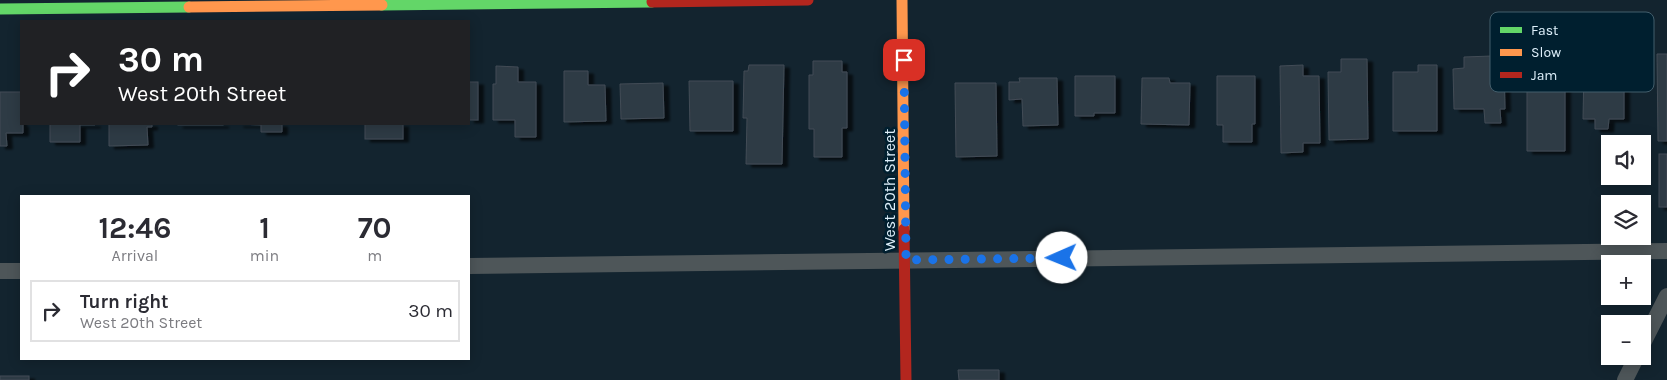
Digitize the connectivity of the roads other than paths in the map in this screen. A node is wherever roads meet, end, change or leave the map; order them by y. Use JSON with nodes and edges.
{"nodes":[{"id":1,"x":808,"y":0,"type":"edge"},
{"id":2,"x":902,"y":0,"type":"edge"},
{"id":3,"x":0,"y":9,"type":"edge"},
{"id":4,"x":1667,"y":251,"type":"edge"},
{"id":5,"x":906,"y":260,"type":"junction"},
{"id":6,"x":470,"y":266,"type":"edge"},
{"id":7,"x":0,"y":271,"type":"edge"},
{"id":8,"x":20,"y":271,"type":"edge"},
{"id":9,"x":1667,"y":296,"type":"edge"},
{"id":10,"x":1651,"y":327,"type":"edge"},
{"id":11,"x":1632,"y":365,"type":"edge"},
{"id":12,"x":906,"y":380,"type":"edge"},
{"id":13,"x":1625,"y":380,"type":"edge"}],
"edges":[{"from":1,"to":3,"type":"street"},
{"from":2,"to":5,"type":"street","name":"West 20th Street"},
{"from":4,"to":5,"type":"lane"},
{"from":5,"to":6,"type":"lane"},
{"from":5,"to":12,"type":"street","name":"West 20th Street"},
{"from":7,"to":8,"type":"lane"},
{"from":9,"to":10,"type":"lane"},
{"from":11,"to":13,"type":"lane"}]}
